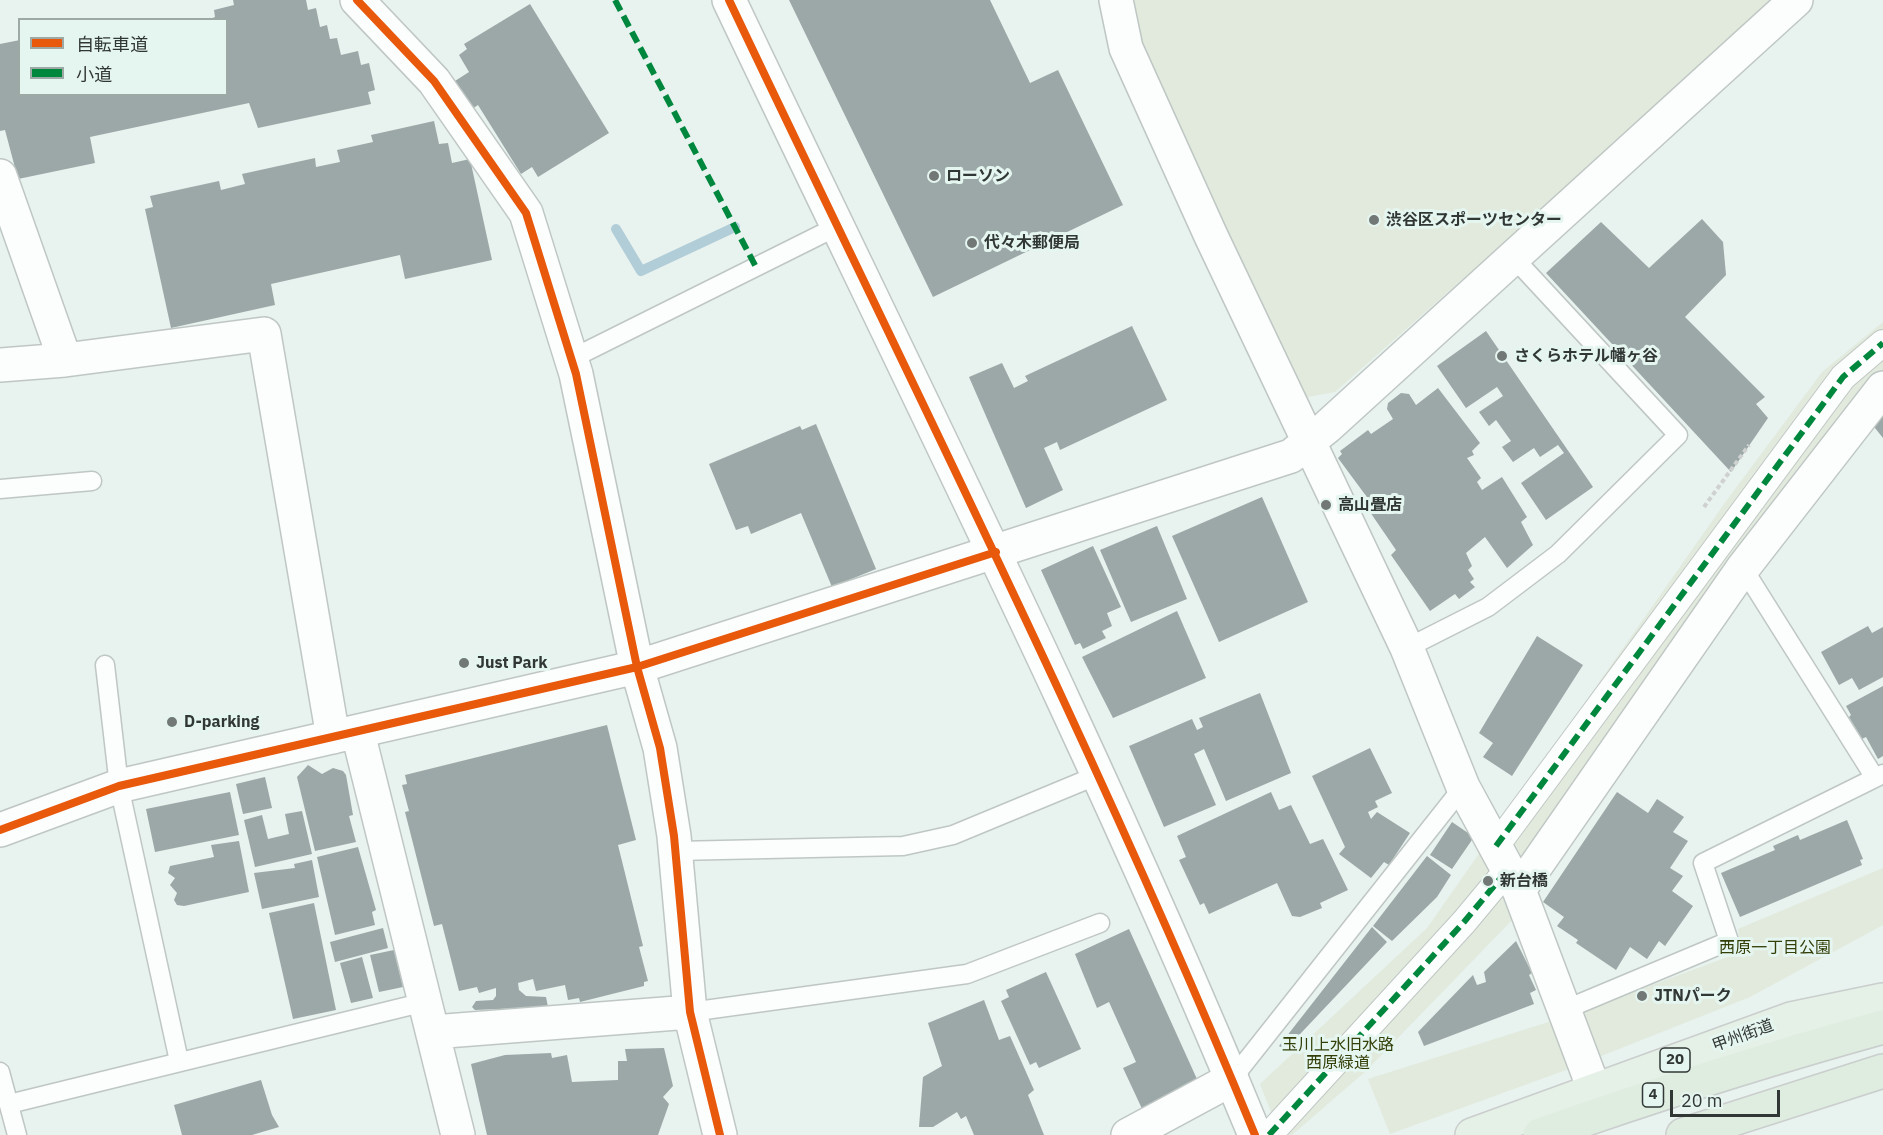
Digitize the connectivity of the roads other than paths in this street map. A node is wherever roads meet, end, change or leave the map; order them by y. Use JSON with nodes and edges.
{"nodes":[{"id":1,"x":357,"y":0,"type":"edge"},
{"id":2,"x":729,"y":0,"type":"edge"},
{"id":3,"x":1116,"y":0,"type":"edge"},
{"id":4,"x":1796,"y":0,"type":"edge"},
{"id":5,"x":0,"y":176,"type":"edge"},
{"id":6,"x":838,"y":226,"type":"junction"},
{"id":7,"x":1513,"y":257,"type":"junction"},
{"id":8,"x":1883,"y":343,"type":"edge"},
{"id":9,"x":571,"y":359,"type":"junction"},
{"id":10,"x":65,"y":360,"type":"junction"},
{"id":11,"x":0,"y":365,"type":"edge"},
{"id":12,"x":1883,"y":388,"type":"edge"},
{"id":13,"x":1311,"y":441,"type":"junction"},
{"id":14,"x":92,"y":481,"type":"dead end"},
{"id":15,"x":0,"y":489,"type":"edge"},
{"id":16,"x":996,"y":552,"type":"junction"},
{"id":17,"x":1743,"y":568,"type":"junction"},
{"id":18,"x":1407,"y":648,"type":"junction"},
{"id":19,"x":105,"y":665,"type":"dead end"},
{"id":20,"x":637,"y":667,"type":"junction"},
{"id":21,"x":346,"y":735,"type":"junction"},
{"id":22,"x":1098,"y":775,"type":"junction"},
{"id":23,"x":1879,"y":776,"type":"edge"},
{"id":24,"x":119,"y":786,"type":"junction"},
{"id":25,"x":1463,"y":787,"type":"junction"},
{"id":26,"x":0,"y":830,"type":"edge"},
{"id":27,"x":676,"y":851,"type":"junction"},
{"id":28,"x":1508,"y":868,"type":"junction"},
{"id":29,"x":1100,"y":923,"type":"dead end"},
{"id":30,"x":1883,"y":1000,"type":"edge"},
{"id":31,"x":1564,"y":1010,"type":"junction"},
{"id":32,"x":690,"y":1012,"type":"junction"},
{"id":33,"x":429,"y":1017,"type":"junction"},
{"id":34,"x":1883,"y":1027,"type":"edge"},
{"id":35,"x":179,"y":1061,"type":"junction"},
{"id":36,"x":1883,"y":1071,"type":"edge"},
{"id":37,"x":0,"y":1072,"type":"edge"},
{"id":38,"x":1232,"y":1079,"type":"junction"},
{"id":39,"x":1594,"y":1089,"type":"junction"},
{"id":40,"x":9,"y":1104,"type":"junction"},
{"id":41,"x":17,"y":1135,"type":"edge"},
{"id":42,"x":458,"y":1135,"type":"edge"},
{"id":43,"x":720,"y":1135,"type":"edge"},
{"id":44,"x":1128,"y":1135,"type":"edge"},
{"id":45,"x":1255,"y":1135,"type":"edge"},
{"id":46,"x":1269,"y":1135,"type":"edge"},
{"id":47,"x":1472,"y":1135,"type":"edge"},
{"id":48,"x":1540,"y":1135,"type":"edge"},
{"id":49,"x":1683,"y":1135,"type":"edge"}],
"edges":[{"from":1,"to":9,"type":"street"},
{"from":2,"to":6,"type":"street"},
{"from":3,"to":13,"type":"street"},
{"from":4,"to":7,"type":"street"},
{"from":5,"to":10,"type":"street"},
{"from":6,"to":9,"type":"lane"},
{"from":6,"to":16,"type":"street"},
{"from":7,"to":13,"type":"street"},
{"from":7,"to":18,"type":"lane"},
{"from":8,"to":28,"type":"street"},
{"from":9,"to":20,"type":"street"},
{"from":10,"to":11,"type":"street"},
{"from":10,"to":21,"type":"street"},
{"from":12,"to":17,"type":"street"},
{"from":13,"to":16,"type":"street"},
{"from":13,"to":18,"type":"street"},
{"from":14,"to":15,"type":"lane"},
{"from":16,"to":20,"type":"street"},
{"from":16,"to":22,"type":"street"},
{"from":17,"to":23,"type":"lane"},
{"from":17,"to":28,"type":"street"},
{"from":18,"to":25,"type":"street"},
{"from":19,"to":24,"type":"lane"},
{"from":20,"to":21,"type":"street"},
{"from":20,"to":27,"type":"street"},
{"from":21,"to":24,"type":"street"},
{"from":21,"to":33,"type":"street"},
{"from":22,"to":27,"type":"lane"},
{"from":22,"to":38,"type":"street"},
{"from":23,"to":31,"type":"lane"},
{"from":24,"to":26,"type":"street"},
{"from":24,"to":35,"type":"lane"},
{"from":25,"to":28,"type":"street"},
{"from":25,"to":38,"type":"lane"},
{"from":27,"to":32,"type":"street"},
{"from":28,"to":31,"type":"street"},
{"from":28,"to":46,"type":"street"},
{"from":29,"to":32,"type":"lane"},
{"from":30,"to":39,"type":"highway","name":"甲州街道","number":"20"},
{"from":31,"to":39,"type":"street"},
{"from":32,"to":33,"type":"street"},
{"from":32,"to":43,"type":"street"},
{"from":33,"to":35,"type":"lane"},
{"from":33,"to":42,"type":"street"},
{"from":34,"to":48,"type":"highway","number":"4"},
{"from":35,"to":40,"type":"lane"},
{"from":36,"to":49,"type":"highway"},
{"from":37,"to":40,"type":"lane"},
{"from":38,"to":44,"type":"street"},
{"from":38,"to":45,"type":"street"},
{"from":39,"to":47,"type":"highway","name":"甲州街道","number":"20"},
{"from":40,"to":41,"type":"lane"}]}
